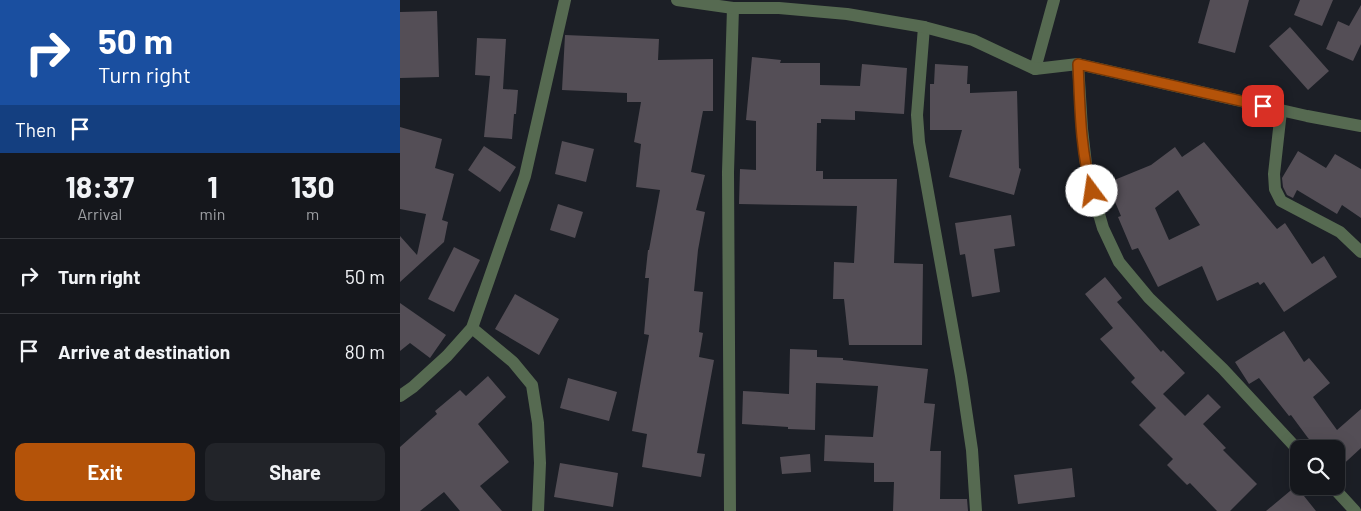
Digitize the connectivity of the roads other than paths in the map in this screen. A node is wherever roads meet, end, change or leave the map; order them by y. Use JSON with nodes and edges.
{"nodes":[{"id":1,"x":565,"y":0,"type":"edge"},
{"id":2,"x":677,"y":0,"type":"edge"},
{"id":3,"x":1054,"y":0,"type":"edge"},
{"id":4,"x":733,"y":8,"type":"junction"},
{"id":5,"x":924,"y":27,"type":"junction"},
{"id":6,"x":1078,"y":64,"type":"junction"},
{"id":7,"x":1034,"y":69,"type":"junction"},
{"id":8,"x":1281,"y":111,"type":"junction"},
{"id":9,"x":1361,"y":126,"type":"edge"},
{"id":10,"x":1361,"y":252,"type":"edge"},
{"id":11,"x":472,"y":328,"type":"junction"},
{"id":12,"x":400,"y":396,"type":"edge"},
{"id":13,"x":1290,"y":441,"type":"edge"},
{"id":14,"x":1340,"y":495,"type":"edge"},
{"id":15,"x":538,"y":511,"type":"edge"},
{"id":16,"x":730,"y":511,"type":"edge"},
{"id":17,"x":976,"y":511,"type":"edge"},
{"id":18,"x":1355,"y":511,"type":"edge"}],
"edges":[{"from":1,"to":11,"type":"street"},
{"from":2,"to":4,"type":"street"},
{"from":3,"to":7,"type":"street"},
{"from":4,"to":5,"type":"street"},
{"from":4,"to":16,"type":"street"},
{"from":5,"to":7,"type":"street"},
{"from":5,"to":17,"type":"street"},
{"from":6,"to":7,"type":"street"},
{"from":6,"to":8,"type":"street"},
{"from":6,"to":13,"type":"street"},
{"from":8,"to":9,"type":"street"},
{"from":8,"to":10,"type":"street"},
{"from":11,"to":12,"type":"street"},
{"from":11,"to":15,"type":"street"},
{"from":14,"to":18,"type":"street"}]}
